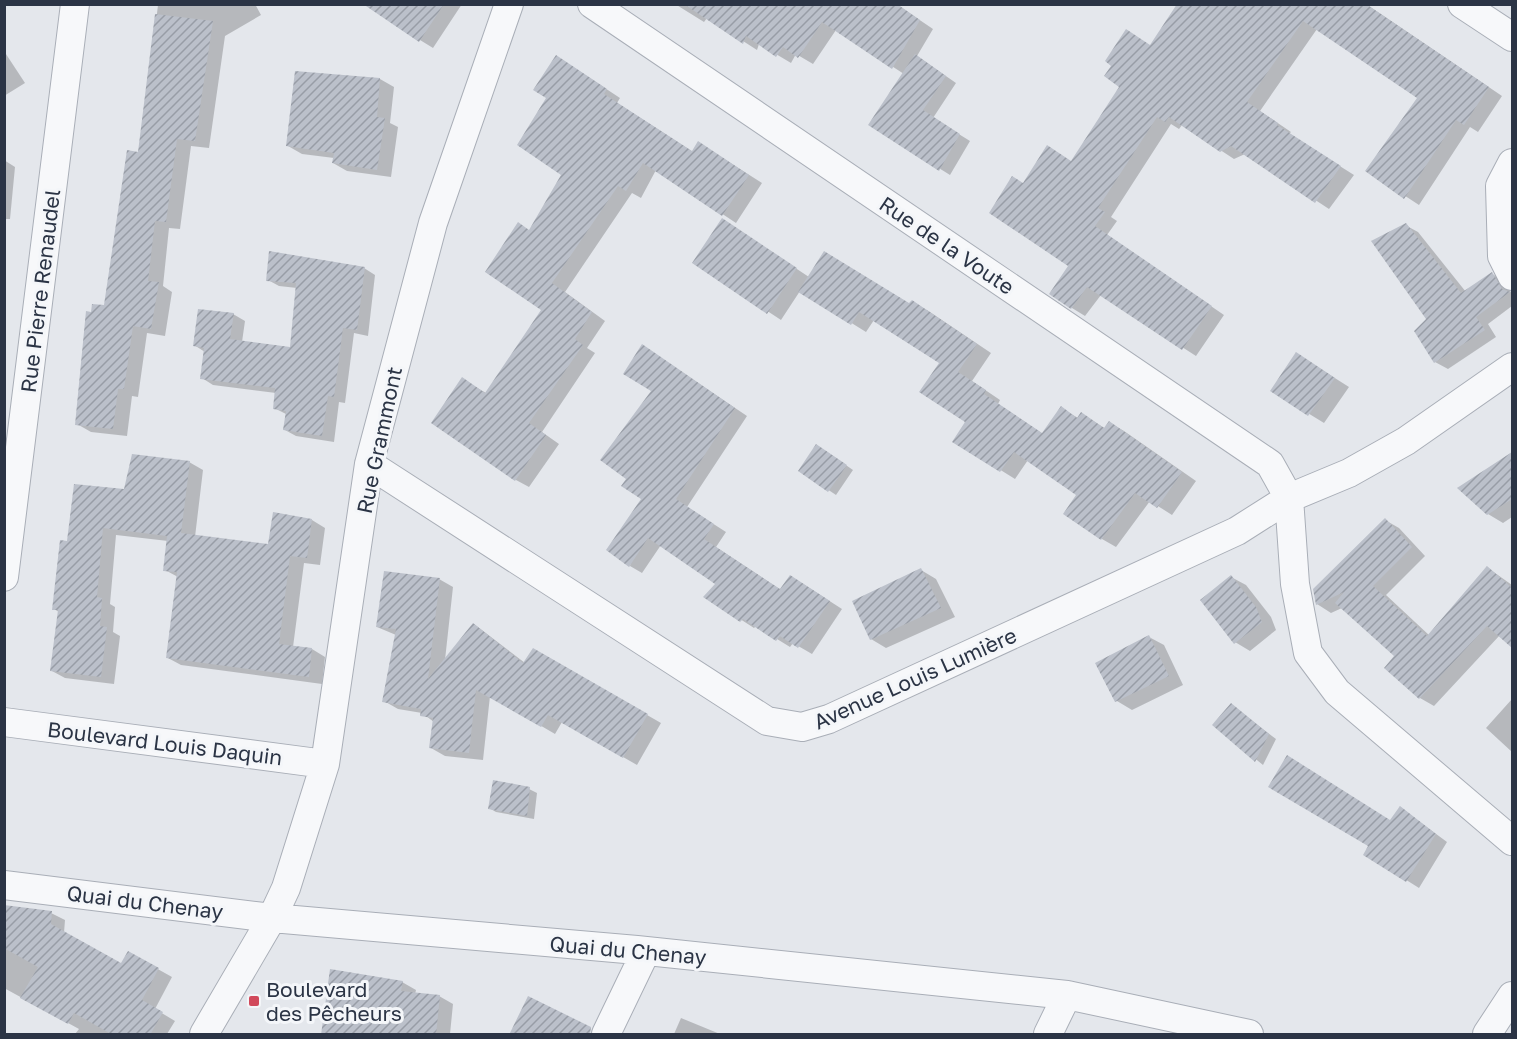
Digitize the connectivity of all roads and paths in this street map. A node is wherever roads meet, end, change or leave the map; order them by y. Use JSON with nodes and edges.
{"nodes":[{"id":1,"x":75,"y":4,"type":"edge"},
{"id":2,"x":509,"y":4,"type":"edge"},
{"id":3,"x":592,"y":4,"type":"edge"},
{"id":4,"x":1462,"y":4,"type":"edge"},
{"id":5,"x":1512,"y":38,"type":"edge"},
{"id":6,"x":1512,"y":162,"type":"edge"},
{"id":7,"x":1512,"y":276,"type":"edge"},
{"id":8,"x":1512,"y":367,"type":"edge"},
{"id":9,"x":369,"y":464,"type":"junction"},
{"id":10,"x":1289,"y":498,"type":"junction"},
{"id":11,"x":4,"y":577,"type":"edge"},
{"id":12,"x":4,"y":722,"type":"edge"},
{"id":13,"x":325,"y":764,"type":"junction"},
{"id":14,"x":1512,"y":841,"type":"edge"},
{"id":15,"x":4,"y":885,"type":"edge"},
{"id":16,"x":272,"y":918,"type":"junction"},
{"id":17,"x":646,"y":951,"type":"junction"},
{"id":18,"x":1067,"y":995,"type":"junction"},
{"id":19,"x":1512,"y":996,"type":"edge"},
{"id":20,"x":204,"y":1035,"type":"edge"},
{"id":21,"x":606,"y":1035,"type":"edge"},
{"id":22,"x":1048,"y":1035,"type":"edge"},
{"id":23,"x":1249,"y":1035,"type":"edge"},
{"id":24,"x":1487,"y":1035,"type":"edge"}],
"edges":[{"from":1,"to":11,"type":"street","name":"Rue Pierre Renaudel"},
{"from":2,"to":9,"type":"street","name":"Rue Grammont"},
{"from":3,"to":10,"type":"street","name":"Rue de la Voute"},
{"from":4,"to":5,"type":"street"},
{"from":6,"to":7,"type":"street"},
{"from":8,"to":10,"type":"street","name":"Avenue Louis Lumière"},
{"from":9,"to":10,"type":"street","name":"Avenue Louis Lumière"},
{"from":9,"to":13,"type":"street","name":"Rue Grammont"},
{"from":10,"to":14,"type":"street"},
{"from":12,"to":13,"type":"street","name":"Boulevard Louis Daquin"},
{"from":13,"to":16,"type":"street","name":"Rue Grammont"},
{"from":15,"to":16,"type":"street","name":"Quai du Chenay"},
{"from":16,"to":17,"type":"street","name":"Quai du Chenay"},
{"from":16,"to":20,"type":"street","name":"Rue Grammont"},
{"from":17,"to":18,"type":"street","name":"Quai du Chenay"},
{"from":17,"to":21,"type":"street"},
{"from":18,"to":22,"type":"street"},
{"from":18,"to":23,"type":"street","name":"Quai du Chenay"},
{"from":19,"to":24,"type":"street"}]}
